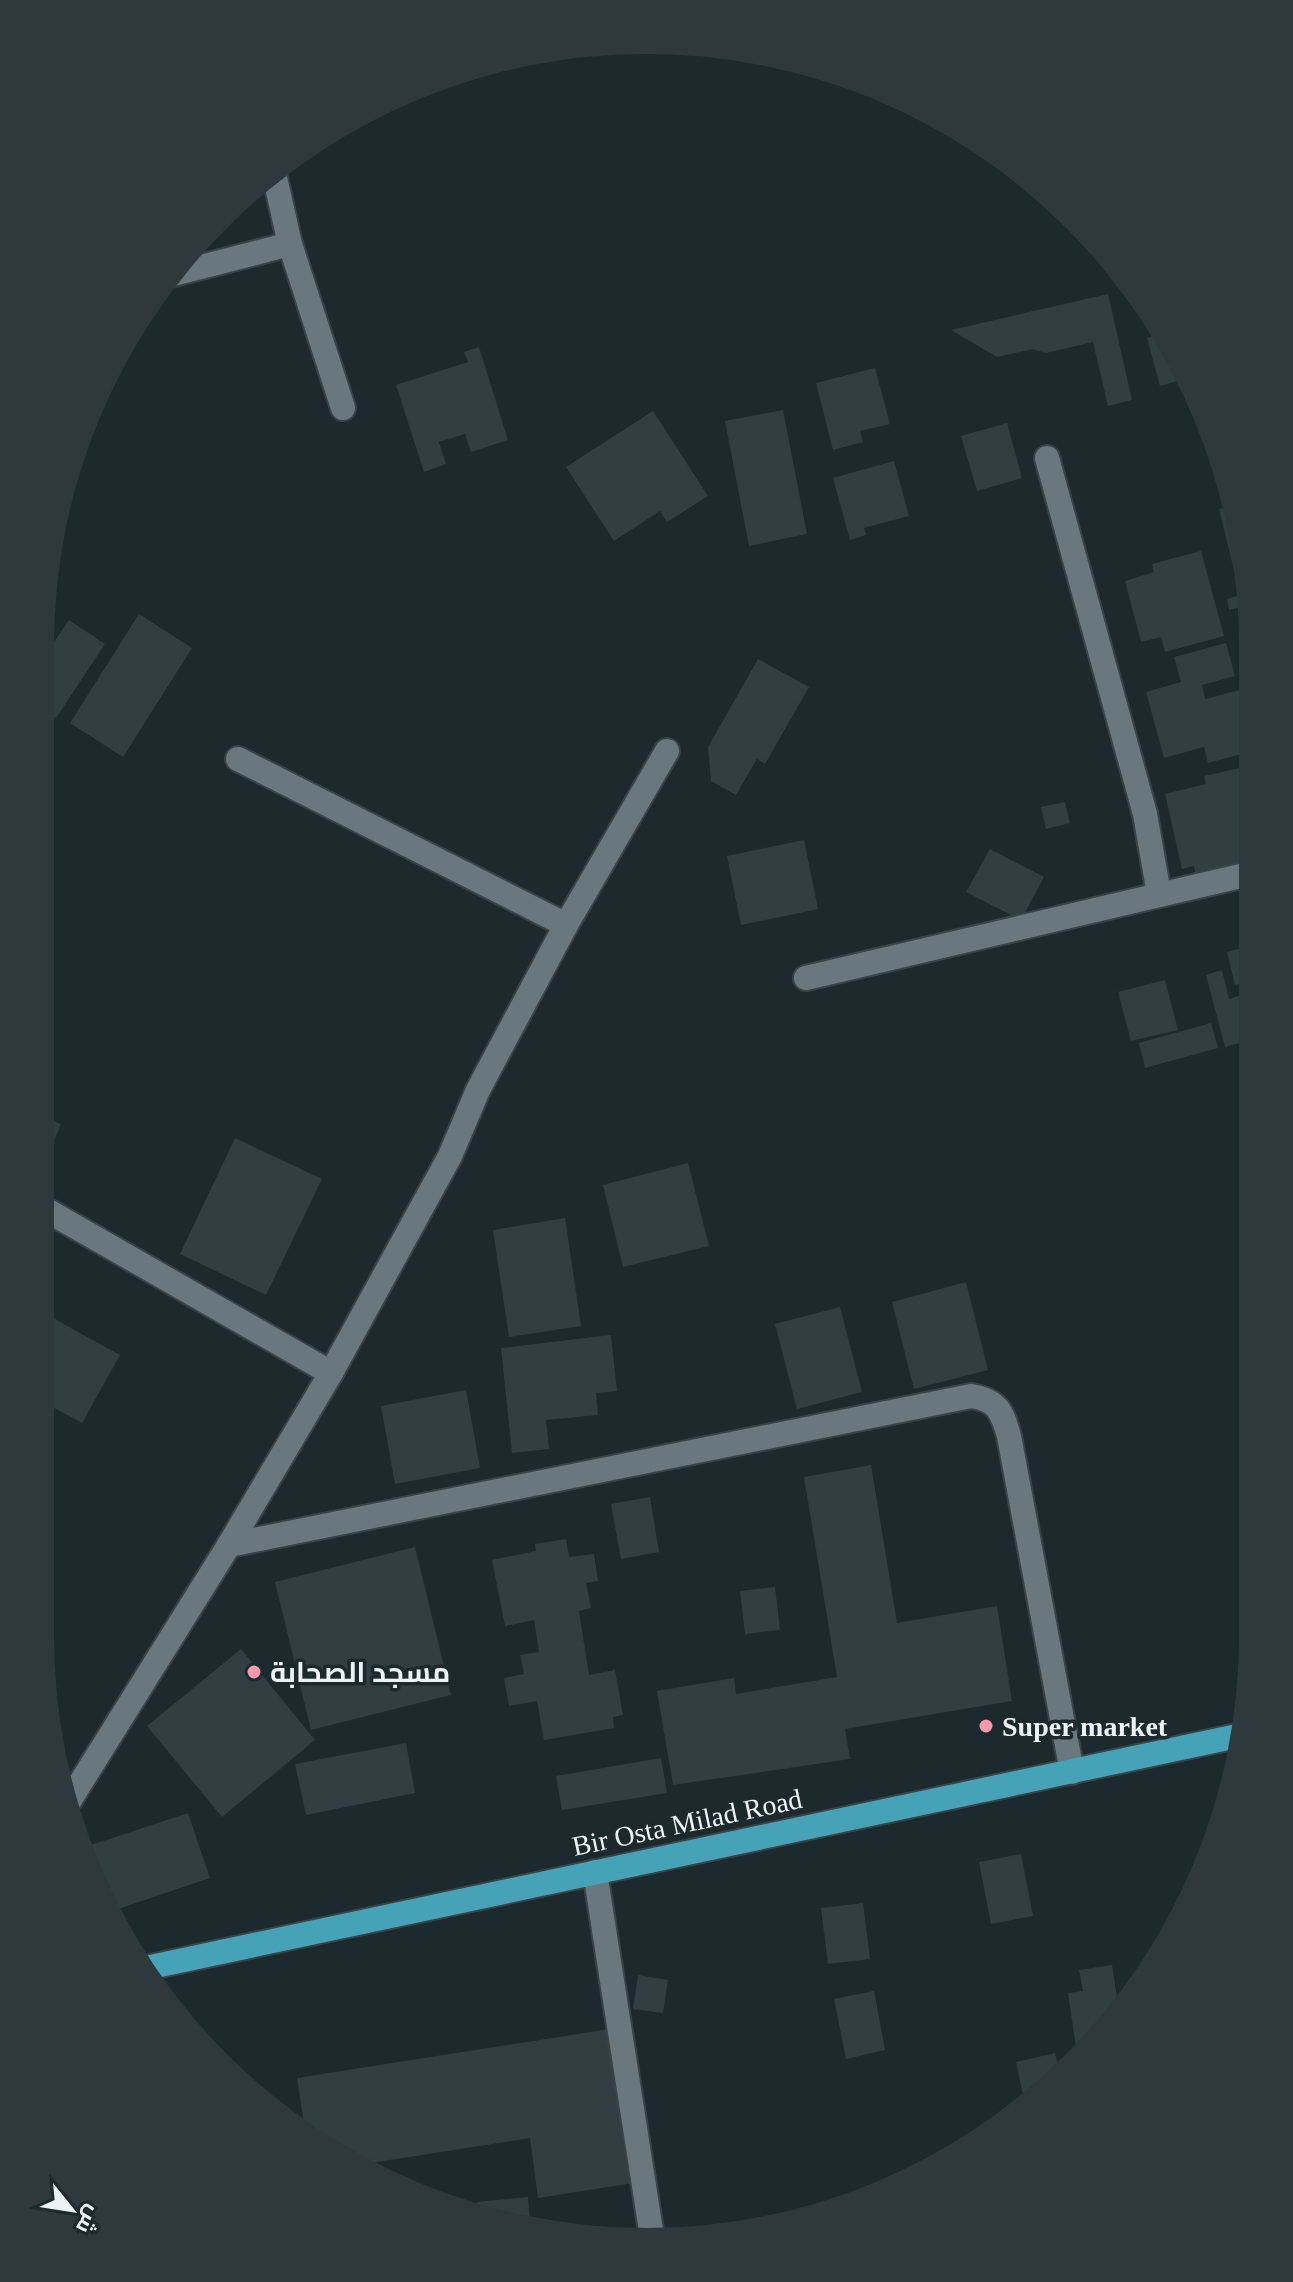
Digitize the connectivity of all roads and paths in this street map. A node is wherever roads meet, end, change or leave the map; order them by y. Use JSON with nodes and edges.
{"nodes":[{"id":1,"x":276,"y":184,"type":"edge"},
{"id":2,"x":290,"y":244,"type":"junction"},
{"id":3,"x":189,"y":270,"type":"edge"},
{"id":4,"x":343,"y":408,"type":"dead end"},
{"id":5,"x":1047,"y":458,"type":"dead end"},
{"id":6,"x":667,"y":751,"type":"dead end"},
{"id":7,"x":238,"y":759,"type":"dead end"},
{"id":8,"x":1239,"y":876,"type":"edge"},
{"id":9,"x":1159,"y":894,"type":"junction"},
{"id":10,"x":566,"y":925,"type":"junction"},
{"id":11,"x":806,"y":978,"type":"dead end"},
{"id":12,"x":54,"y":1214,"type":"edge"},
{"id":13,"x":331,"y":1373,"type":"junction"},
{"id":14,"x":229,"y":1545,"type":"junction"},
{"id":15,"x":1230,"y":1738,"type":"edge"},
{"id":16,"x":1072,"y":1772,"type":"junction"},
{"id":17,"x":75,"y":1792,"type":"edge"},
{"id":18,"x":595,"y":1872,"type":"junction"},
{"id":19,"x":155,"y":1966,"type":"edge"},
{"id":20,"x":651,"y":2228,"type":"edge"}],
"edges":[{"from":1,"to":2,"type":"street"},
{"from":2,"to":3,"type":"street"},
{"from":2,"to":4,"type":"street"},
{"from":5,"to":9,"type":"street"},
{"from":6,"to":10,"type":"street"},
{"from":7,"to":10,"type":"street"},
{"from":8,"to":9,"type":"street"},
{"from":9,"to":11,"type":"street"},
{"from":10,"to":13,"type":"street"},
{"from":12,"to":13,"type":"street"},
{"from":13,"to":14,"type":"street"},
{"from":14,"to":16,"type":"street"},
{"from":14,"to":17,"type":"street"},
{"from":15,"to":16,"type":"main road","name":"Bir Osta Milad Road"},
{"from":16,"to":18,"type":"main road","name":"Bir Osta Milad Road"},
{"from":18,"to":19,"type":"main road","name":"Bir Osta Milad Road"},
{"from":18,"to":20,"type":"street"}]}
